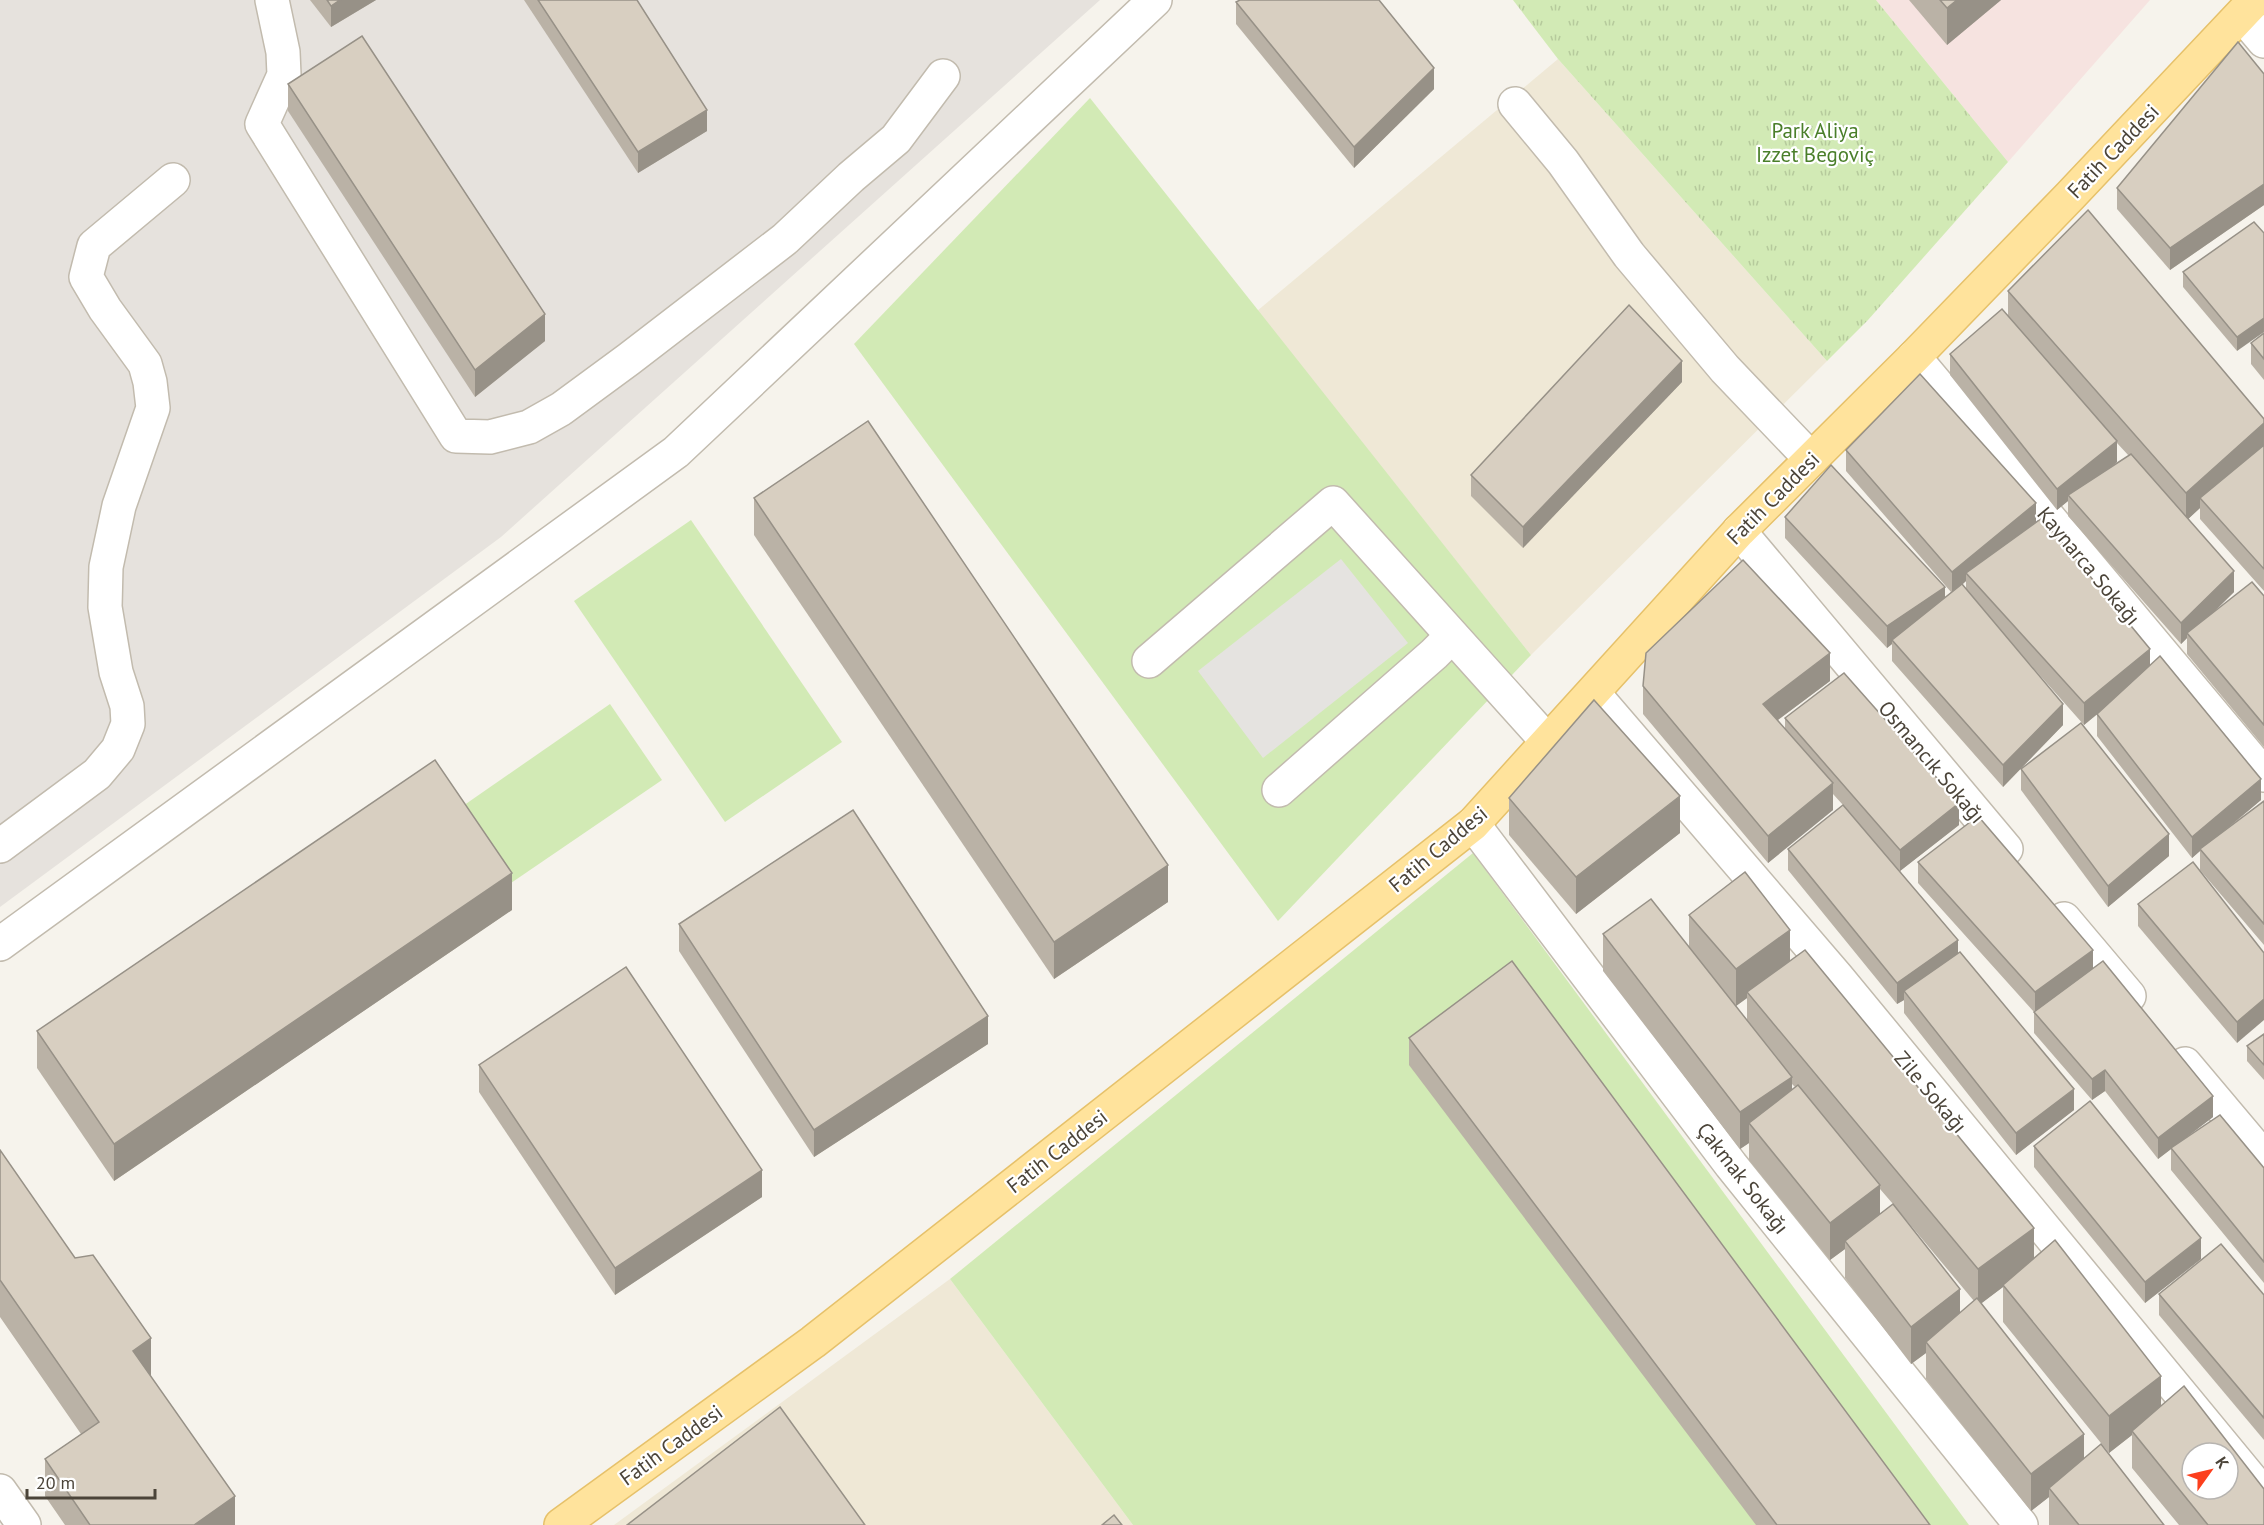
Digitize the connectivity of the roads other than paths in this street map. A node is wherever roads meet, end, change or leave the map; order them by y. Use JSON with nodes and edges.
{"nodes":[{"id":1,"x":272,"y":0,"type":"edge"},
{"id":2,"x":1155,"y":0,"type":"edge"},
{"id":3,"x":2249,"y":8,"type":"edge"},
{"id":4,"x":2264,"y":41,"type":"edge"},
{"id":5,"x":943,"y":76,"type":"dead end"},
{"id":6,"x":1515,"y":104,"type":"dead end"},
{"id":7,"x":173,"y":180,"type":"dead end"},
{"id":8,"x":2070,"y":196,"type":"junction"},
{"id":9,"x":2092,"y":223,"type":"edge"},
{"id":10,"x":1914,"y":357,"type":"junction"},
{"id":11,"x":1811,"y":459,"type":"junction"},
{"id":12,"x":1739,"y":531,"type":"junction"},
{"id":13,"x":1452,"y":636,"type":"junction"},
{"id":14,"x":1149,"y":661,"type":"dead end"},
{"id":15,"x":1593,"y":693,"type":"junction"},
{"id":16,"x":1548,"y":742,"type":"junction"},
{"id":17,"x":2264,"y":775,"type":"edge"},
{"id":18,"x":1278,"y":790,"type":"dead end"},
{"id":19,"x":1473,"y":824,"type":"junction"},
{"id":20,"x":0,"y":846,"type":"edge"},
{"id":21,"x":0,"y":944,"type":"edge"},
{"id":22,"x":2264,"y":1158,"type":"edge"},
{"id":23,"x":0,"y":1491,"type":"edge"},
{"id":24,"x":2264,"y":1495,"type":"edge"},
{"id":25,"x":24,"y":1525,"type":"edge"},
{"id":26,"x":561,"y":1525,"type":"edge"},
{"id":27,"x":2021,"y":1525,"type":"edge"}],
"edges":[{"from":1,"to":5,"type":"street"},
{"from":2,"to":21,"type":"street"},
{"from":3,"to":4,"type":"street"},
{"from":3,"to":8,"type":"main road","name":"Fatih Caddesi"},
{"from":6,"to":11,"type":"street"},
{"from":7,"to":20,"type":"street"},
{"from":8,"to":9,"type":"street"},
{"from":8,"to":10,"type":"main road","name":"Fatih Caddesi"},
{"from":10,"to":11,"type":"main road","name":"Fatih Caddesi"},
{"from":10,"to":17,"type":"street","name":"Kaynarca Sokağı"},
{"from":11,"to":12,"type":"main road","name":"Fatih Caddesi"},
{"from":12,"to":15,"type":"main road","name":"Fatih Caddesi"},
{"from":12,"to":22,"type":"street","name":"Osmancık Sokağı"},
{"from":13,"to":14,"type":"street"},
{"from":13,"to":16,"type":"street"},
{"from":13,"to":18,"type":"street"},
{"from":15,"to":16,"type":"main road","name":"Fatih Caddesi"},
{"from":15,"to":24,"type":"street","name":"Zile Sokağı"},
{"from":16,"to":19,"type":"main road","name":"Fatih Caddesi"},
{"from":19,"to":26,"type":"main road","name":"Fatih Caddesi"},
{"from":19,"to":27,"type":"street","name":"Çakmak Sokağı"},
{"from":23,"to":25,"type":"street"}]}
